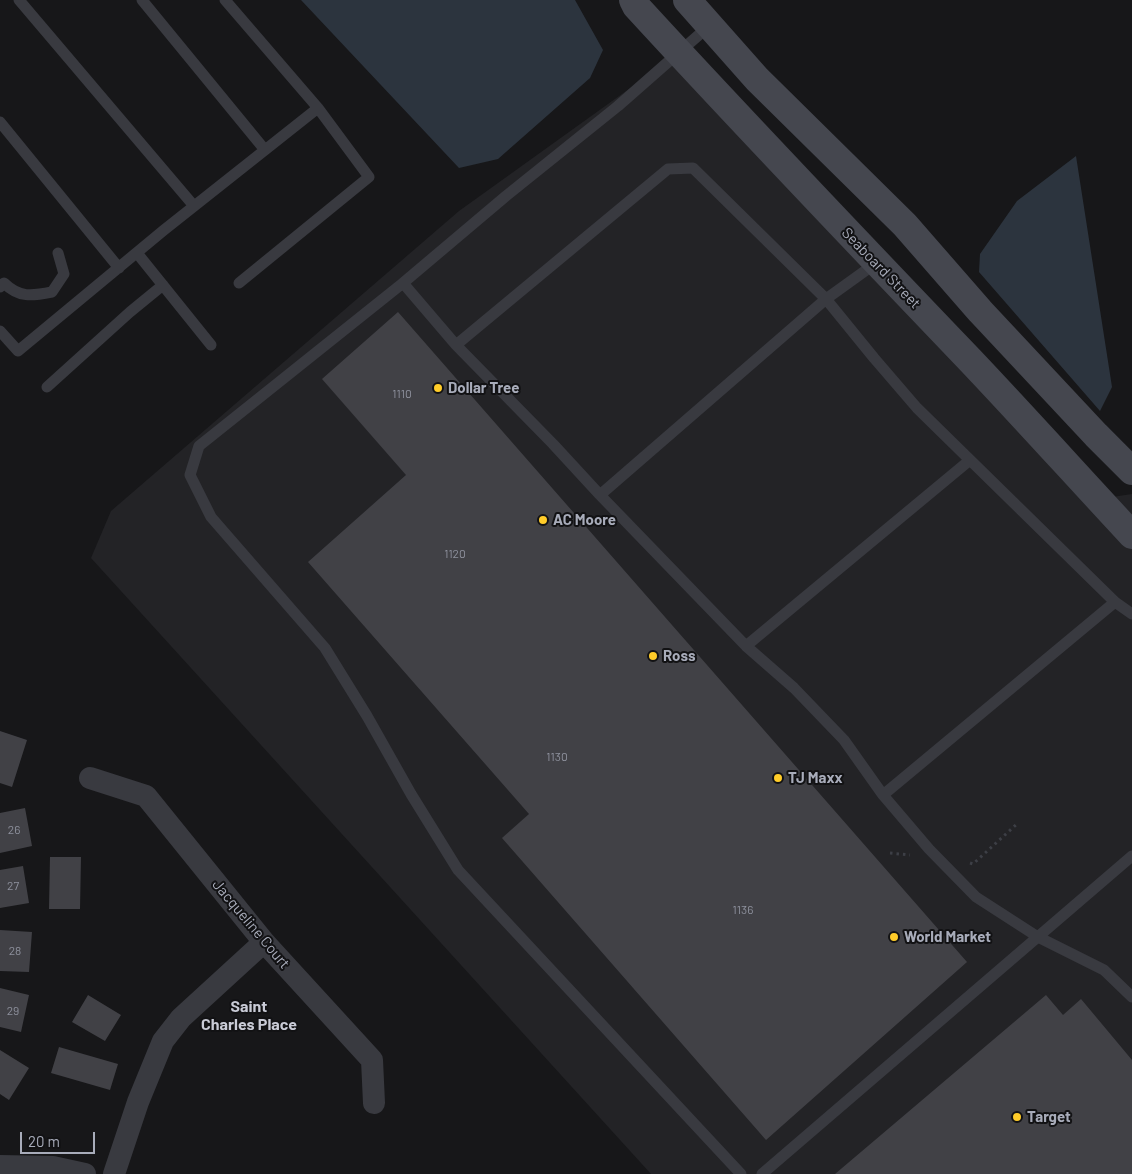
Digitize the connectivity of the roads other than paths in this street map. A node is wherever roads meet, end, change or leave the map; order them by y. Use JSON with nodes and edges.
{"nodes":[{"id":1,"x":19,"y":0,"type":"edge"},
{"id":2,"x":142,"y":0,"type":"edge"},
{"id":3,"x":225,"y":0,"type":"edge"},
{"id":4,"x":633,"y":0,"type":"edge"},
{"id":5,"x":687,"y":0,"type":"edge"},
{"id":6,"x":709,"y":26,"type":"junction"},
{"id":7,"x":679,"y":53,"type":"junction"},
{"id":8,"x":318,"y":108,"type":"junction"},
{"id":9,"x":0,"y":122,"type":"edge"},
{"id":10,"x":265,"y":150,"type":"junction"},
{"id":11,"x":194,"y":206,"type":"junction"},
{"id":12,"x":58,"y":253,"type":"dead end"},
{"id":13,"x":137,"y":253,"type":"junction"},
{"id":14,"x":876,"y":263,"type":"junction"},
{"id":15,"x":119,"y":268,"type":"junction"},
{"id":16,"x":239,"y":283,"type":"dead end"},
{"id":17,"x":403,"y":283,"type":"junction"},
{"id":18,"x":163,"y":285,"type":"junction"},
{"id":19,"x":0,"y":287,"type":"edge"},
{"id":20,"x":826,"y":299,"type":"junction"},
{"id":21,"x":0,"y":332,"type":"edge"},
{"id":22,"x":211,"y":345,"type":"dead end"},
{"id":23,"x":456,"y":345,"type":"junction"},
{"id":24,"x":47,"y":386,"type":"dead end"},
{"id":25,"x":970,"y":460,"type":"junction"},
{"id":26,"x":1132,"y":471,"type":"edge"},
{"id":27,"x":600,"y":495,"type":"junction"},
{"id":28,"x":1132,"y":535,"type":"edge"},
{"id":29,"x":1115,"y":602,"type":"junction"},
{"id":30,"x":1132,"y":614,"type":"edge"},
{"id":31,"x":746,"y":646,"type":"junction"},
{"id":32,"x":90,"y":778,"type":"dead end"},
{"id":33,"x":883,"y":795,"type":"junction"},
{"id":34,"x":1132,"y":856,"type":"edge"},
{"id":35,"x":1038,"y":937,"type":"junction"},
{"id":36,"x":264,"y":942,"type":"junction"},
{"id":37,"x":1132,"y":997,"type":"edge"},
{"id":38,"x":374,"y":1103,"type":"dead end"},
{"id":39,"x":0,"y":1166,"type":"edge"},
{"id":40,"x":85,"y":1174,"type":"edge"},
{"id":41,"x":114,"y":1174,"type":"edge"},
{"id":42,"x":741,"y":1174,"type":"edge"},
{"id":43,"x":762,"y":1174,"type":"edge"}],
"edges":[{"from":1,"to":11,"type":"lane"},
{"from":2,"to":10,"type":"lane"},
{"from":3,"to":8,"type":"lane"},
{"from":4,"to":7,"type":"street","name":"Seaboard Street"},
{"from":5,"to":6,"type":"street"},
{"from":6,"to":7,"type":"lane"},
{"from":6,"to":26,"type":"street"},
{"from":7,"to":14,"type":"street","name":"Seaboard Street"},
{"from":7,"to":17,"type":"lane"},
{"from":8,"to":10,"type":"lane"},
{"from":8,"to":16,"type":"lane"},
{"from":9,"to":15,"type":"lane"},
{"from":10,"to":11,"type":"lane"},
{"from":11,"to":13,"type":"lane"},
{"from":12,"to":19,"type":"lane"},
{"from":13,"to":15,"type":"lane"},
{"from":13,"to":18,"type":"lane"},
{"from":14,"to":20,"type":"lane"},
{"from":14,"to":28,"type":"street","name":"Seaboard Street"},
{"from":15,"to":21,"type":"lane"},
{"from":17,"to":23,"type":"lane"},
{"from":17,"to":42,"type":"lane"},
{"from":18,"to":22,"type":"lane"},
{"from":18,"to":24,"type":"lane"},
{"from":20,"to":23,"type":"lane"},
{"from":20,"to":25,"type":"lane"},
{"from":20,"to":27,"type":"lane"},
{"from":23,"to":27,"type":"lane"},
{"from":25,"to":29,"type":"lane"},
{"from":25,"to":31,"type":"lane"},
{"from":27,"to":31,"type":"lane"},
{"from":29,"to":30,"type":"lane"},
{"from":29,"to":33,"type":"lane"},
{"from":31,"to":33,"type":"lane"},
{"from":32,"to":36,"type":"street","name":"Jacqueline Court"},
{"from":33,"to":35,"type":"lane"},
{"from":34,"to":35,"type":"lane"},
{"from":35,"to":37,"type":"lane"},
{"from":35,"to":43,"type":"lane"},
{"from":36,"to":38,"type":"street","name":"Jacqueline Court"},
{"from":36,"to":41,"type":"street"},
{"from":39,"to":40,"type":"street"}]}
